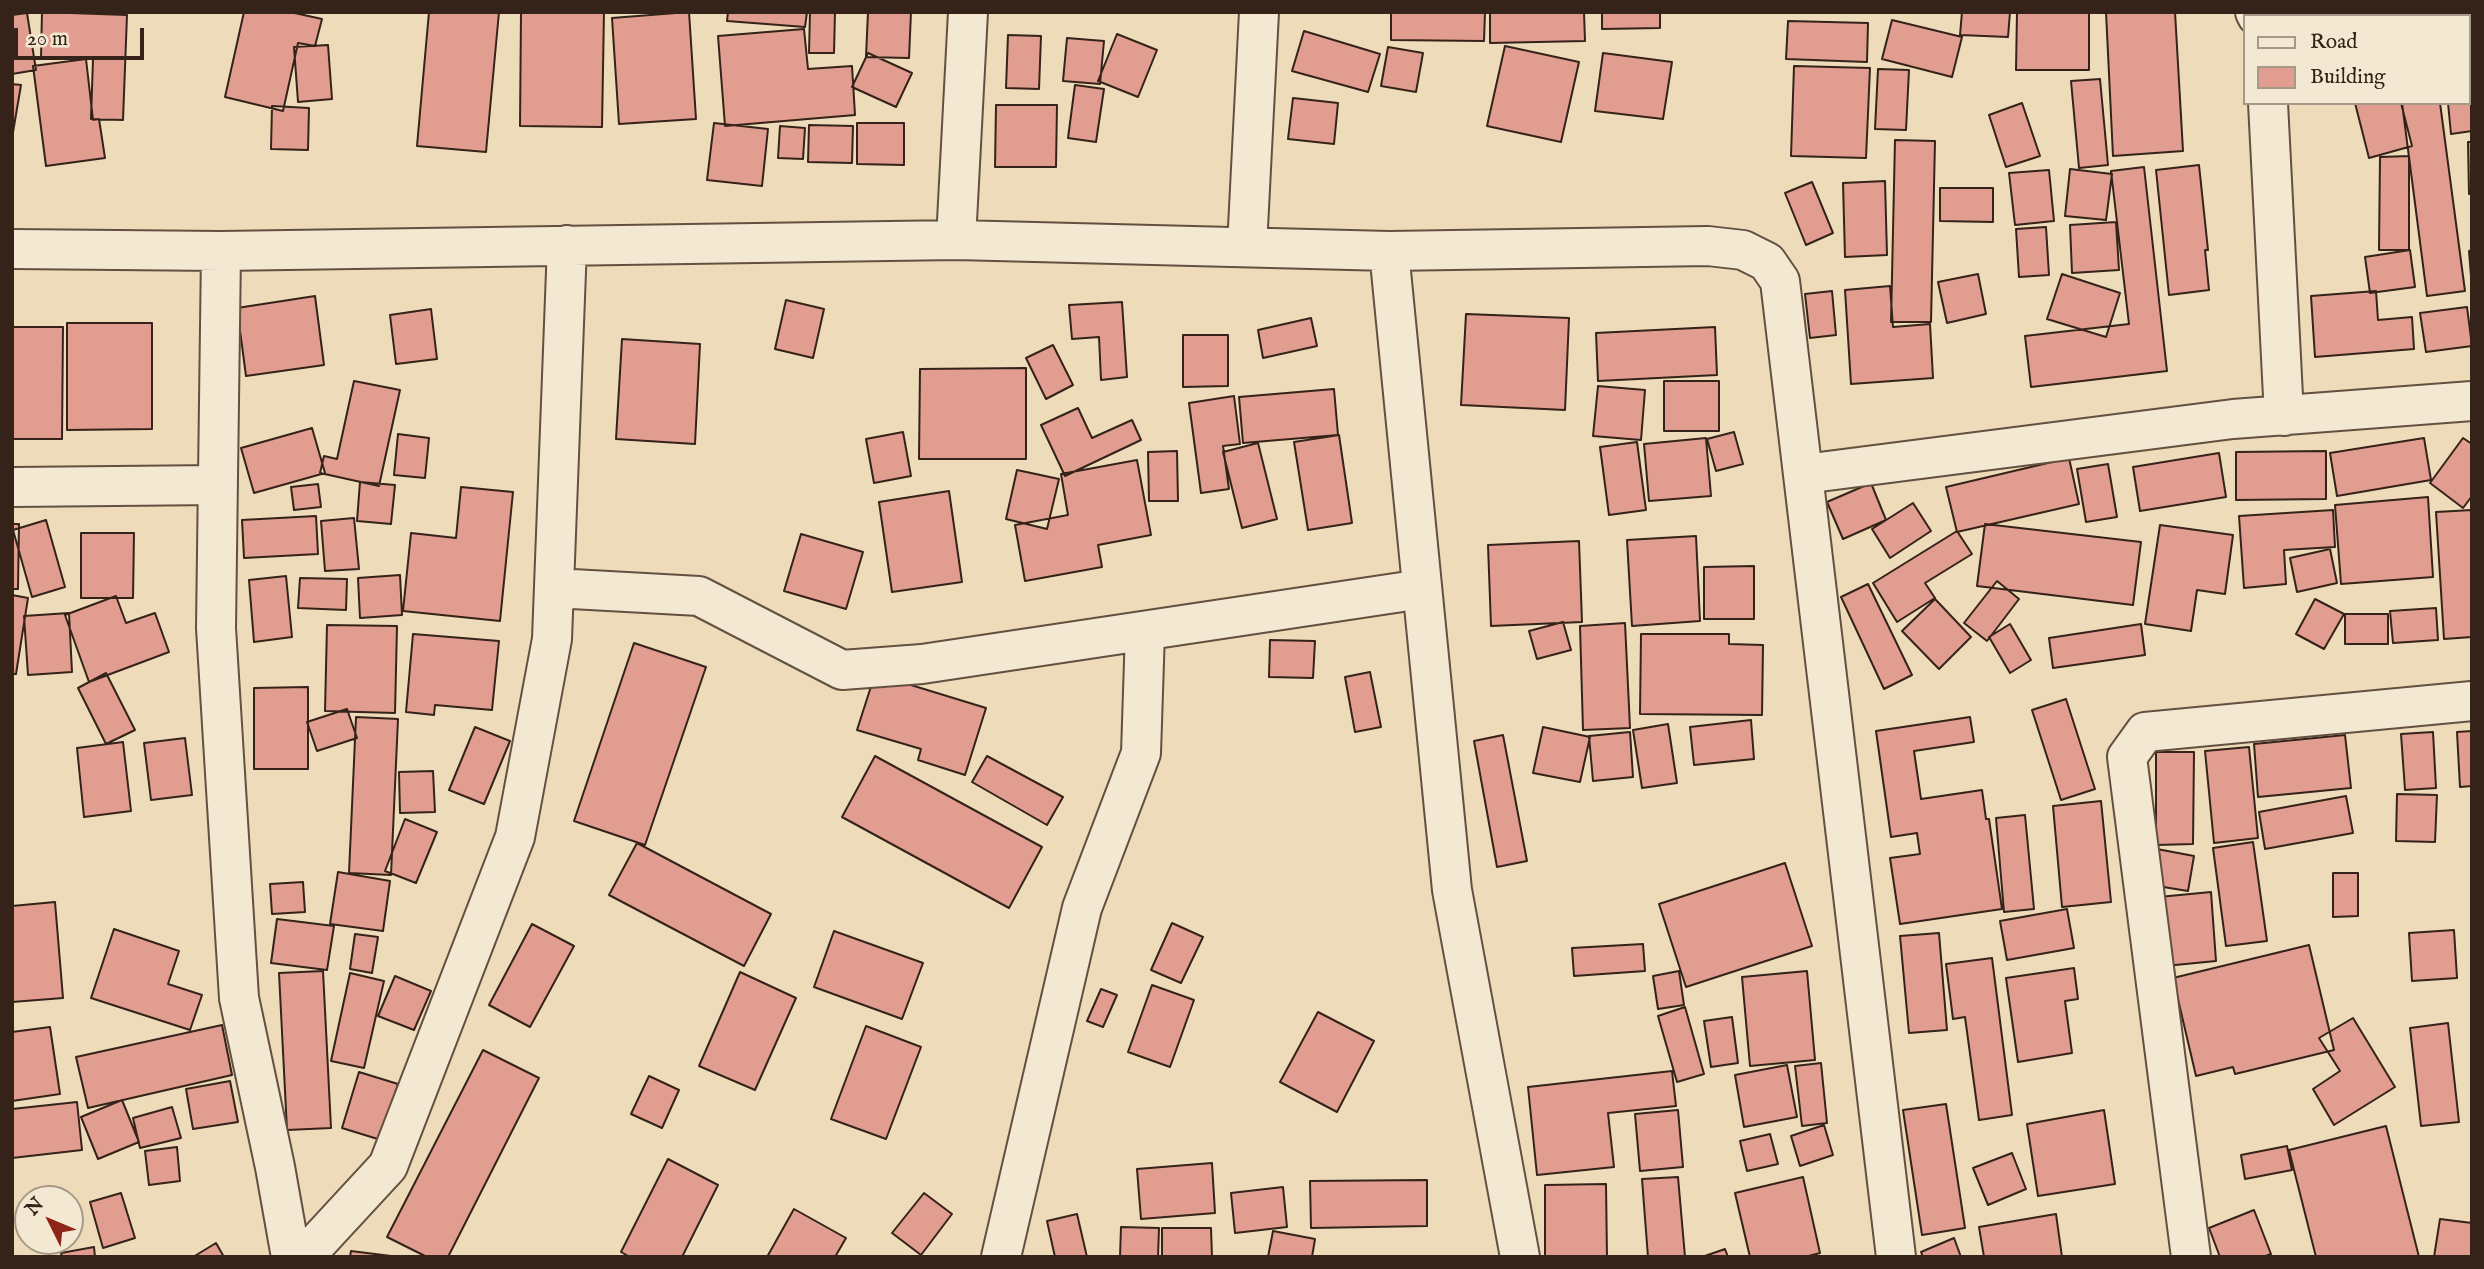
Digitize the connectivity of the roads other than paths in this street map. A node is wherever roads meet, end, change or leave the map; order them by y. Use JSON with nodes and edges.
{"nodes":[{"id":1,"x":968,"y":12,"type":"edge"},
{"id":2,"x":1259,"y":12,"type":"edge"},
{"id":3,"x":2268,"y":105,"type":"edge"},
{"id":4,"x":956,"y":240,"type":"junction"},
{"id":5,"x":567,"y":245,"type":"junction"},
{"id":6,"x":1247,"y":247,"type":"junction"},
{"id":7,"x":12,"y":249,"type":"edge"},
{"id":8,"x":221,"y":251,"type":"junction"},
{"id":9,"x":1389,"y":251,"type":"junction"},
{"id":10,"x":2472,"y":401,"type":"edge"},
{"id":11,"x":2284,"y":416,"type":"junction"},
{"id":12,"x":1804,"y":474,"type":"junction"},
{"id":13,"x":218,"y":485,"type":"junction"},
{"id":14,"x":12,"y":487,"type":"edge"},
{"id":15,"x":554,"y":588,"type":"junction"},
{"id":16,"x":1422,"y":589,"type":"junction"},
{"id":17,"x":1145,"y":631,"type":"junction"},
{"id":18,"x":2472,"y":701,"type":"edge"},
{"id":19,"x":291,"y":1257,"type":"edge"},
{"id":20,"x":304,"y":1257,"type":"edge"},
{"id":21,"x":1000,"y":1257,"type":"edge"},
{"id":22,"x":1520,"y":1257,"type":"edge"},
{"id":23,"x":1896,"y":1257,"type":"edge"},
{"id":24,"x":2191,"y":1257,"type":"edge"}],
"edges":[{"from":1,"to":4,"type":"street"},
{"from":2,"to":6,"type":"street"},
{"from":3,"to":11,"type":"street"},
{"from":4,"to":5,"type":"street"},
{"from":4,"to":6,"type":"street"},
{"from":5,"to":8,"type":"street"},
{"from":5,"to":15,"type":"street"},
{"from":6,"to":9,"type":"street"},
{"from":7,"to":8,"type":"street"},
{"from":8,"to":13,"type":"street"},
{"from":9,"to":12,"type":"street"},
{"from":9,"to":16,"type":"street"},
{"from":10,"to":11,"type":"street"},
{"from":11,"to":12,"type":"street"},
{"from":12,"to":23,"type":"street"},
{"from":13,"to":14,"type":"street"},
{"from":13,"to":19,"type":"street"},
{"from":15,"to":17,"type":"street"},
{"from":15,"to":20,"type":"street"},
{"from":16,"to":17,"type":"street"},
{"from":16,"to":22,"type":"street"},
{"from":17,"to":21,"type":"street"},
{"from":18,"to":24,"type":"street"}]}
